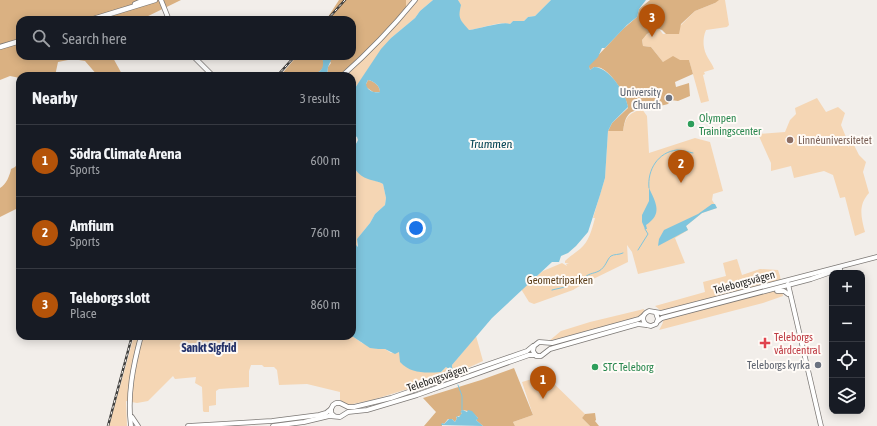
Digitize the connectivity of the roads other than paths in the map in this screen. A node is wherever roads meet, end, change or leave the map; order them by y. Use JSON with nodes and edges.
{"nodes":[{"id":1,"x":145,"y":0,"type":"edge"},
{"id":2,"x":155,"y":0,"type":"edge"},
{"id":3,"x":161,"y":0,"type":"edge"},
{"id":4,"x":416,"y":0,"type":"edge"},
{"id":5,"x":106,"y":15,"type":"junction"},
{"id":6,"x":103,"y":16,"type":"edge"},
{"id":7,"x":167,"y":16,"type":"edge"},
{"id":8,"x":16,"y":42,"type":"edge"},
{"id":9,"x":0,"y":47,"type":"edge"},
{"id":10,"x":197,"y":60,"type":"edge"},
{"id":11,"x":208,"y":72,"type":"edge"},
{"id":12,"x":346,"y":72,"type":"edge"},
{"id":13,"x":877,"y":257,"type":"edge"},
{"id":14,"x":849,"y":265,"type":"junction"},
{"id":15,"x":787,"y":283,"type":"junction"},
{"id":16,"x":768,"y":291,"type":"junction"},
{"id":17,"x":788,"y":294,"type":"junction"},
{"id":18,"x":656,"y":313,"type":"junction"},
{"id":19,"x":643,"y":316,"type":"junction"},
{"id":20,"x":658,"y":321,"type":"junction"},
{"id":21,"x":646,"y":325,"type":"junction"},
{"id":22,"x":799,"y":334,"type":"junction"},
{"id":23,"x":139,"y":340,"type":"edge"},
{"id":24,"x":543,"y":343,"type":"junction"},
{"id":25,"x":534,"y":346,"type":"junction"},
{"id":26,"x":546,"y":353,"type":"junction"},
{"id":27,"x":536,"y":355,"type":"junction"},
{"id":28,"x":344,"y":406,"type":"junction"},
{"id":29,"x":331,"y":409,"type":"junction"},
{"id":30,"x":344,"y":414,"type":"junction"},
{"id":31,"x":131,"y":416,"type":"junction"},
{"id":32,"x":334,"y":416,"type":"junction"},
{"id":33,"x":131,"y":426,"type":"edge"},
{"id":34,"x":138,"y":426,"type":"edge"},
{"id":35,"x":188,"y":426,"type":"edge"},
{"id":36,"x":273,"y":426,"type":"edge"},
{"id":37,"x":820,"y":426,"type":"edge"}],
"edges":[{"from":1,"to":5,"type":"main road"},
{"from":2,"to":5,"type":"main road"},
{"from":3,"to":7,"type":"main road"},
{"from":4,"to":12,"type":"main road"},
{"from":5,"to":6,"type":"main road"},
{"from":8,"to":9,"type":"main road"},
{"from":10,"to":11,"type":"main road"},
{"from":13,"to":14,"type":"main road","name":"Teleborgsvägen"},
{"from":14,"to":15,"type":"main road","name":"Teleborgsvägen"},
{"from":14,"to":15,"type":"main road","name":"Teleborgsvägen"},
{"from":15,"to":16,"type":"main road","name":"Teleborgsvägen"},
{"from":15,"to":17,"type":"main road"},
{"from":15,"to":18,"type":"main road","name":"Teleborgsvägen"},
{"from":15,"to":22,"type":"main road"},
{"from":16,"to":17,"type":"main road"},
{"from":16,"to":20,"type":"main road","name":"Teleborgsvägen"},
{"from":17,"to":22,"type":"main road"},
{"from":18,"to":19,"type":"main road"},
{"from":18,"to":20,"type":"main road"},
{"from":19,"to":21,"type":"main road"},
{"from":19,"to":24,"type":"main road"},
{"from":20,"to":21,"type":"main road"},
{"from":21,"to":26,"type":"main road"},
{"from":22,"to":37,"type":"main road"},
{"from":23,"to":31,"type":"main road"},
{"from":24,"to":25,"type":"main road"},
{"from":24,"to":26,"type":"main road"},
{"from":25,"to":27,"type":"main road"},
{"from":25,"to":28,"type":"main road","name":"Teleborgsvägen"},
{"from":26,"to":27,"type":"main road"},
{"from":27,"to":30,"type":"main road","name":"Teleborgsvägen"},
{"from":28,"to":29,"type":"main road"},
{"from":28,"to":30,"type":"main road"},
{"from":29,"to":32,"type":"main road"},
{"from":29,"to":35,"type":"main road"},
{"from":30,"to":32,"type":"main road"},
{"from":31,"to":33,"type":"main road"},
{"from":31,"to":34,"type":"main road"},
{"from":32,"to":36,"type":"main road"}]}
